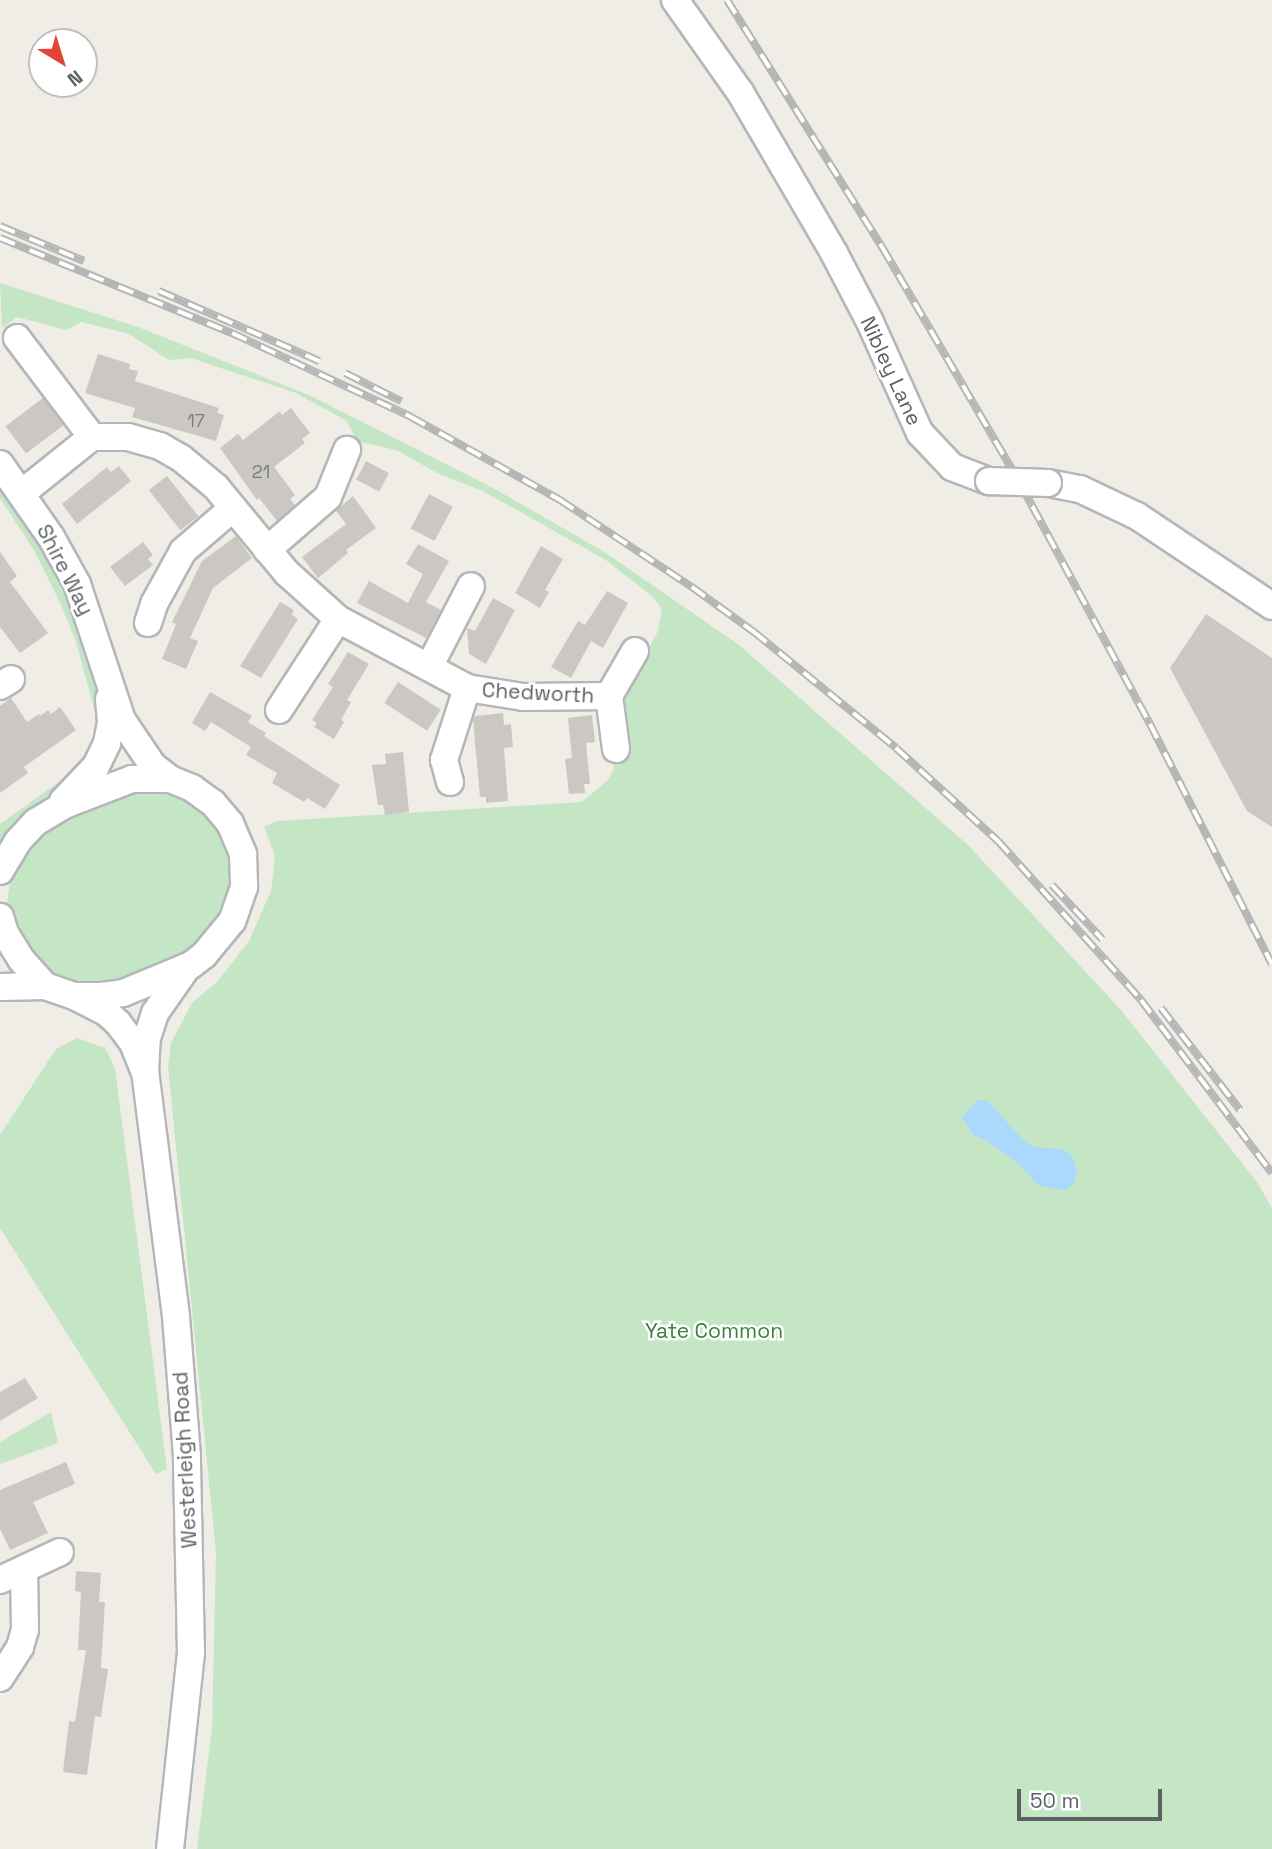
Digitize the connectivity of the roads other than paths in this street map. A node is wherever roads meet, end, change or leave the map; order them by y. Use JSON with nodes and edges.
{"nodes":[{"id":1,"x":676,"y":0,"type":"edge"},
{"id":2,"x":17,"y":338,"type":"dead end"},
{"id":3,"x":92,"y":437,"type":"junction"},
{"id":4,"x":347,"y":450,"type":"dead end"},
{"id":5,"x":0,"y":464,"type":"edge"},
{"id":6,"x":22,"y":492,"type":"junction"},
{"id":7,"x":233,"y":508,"type":"junction"},
{"id":8,"x":267,"y":550,"type":"junction"},
{"id":9,"x":471,"y":586,"type":"dead end"},
{"id":10,"x":1272,"y":606,"type":"edge"},
{"id":11,"x":338,"y":619,"type":"junction"},
{"id":12,"x":148,"y":623,"type":"dead end"},
{"id":13,"x":635,"y":651,"type":"dead end"},
{"id":14,"x":429,"y":667,"type":"junction"},
{"id":15,"x":108,"y":687,"type":"junction"},
{"id":16,"x":467,"y":688,"type":"junction"},
{"id":17,"x":609,"y":696,"type":"junction"},
{"id":18,"x":279,"y":710,"type":"dead end"},
{"id":19,"x":616,"y":749,"type":"dead end"},
{"id":20,"x":170,"y":779,"type":"junction"},
{"id":21,"x":450,"y":782,"type":"dead end"},
{"id":22,"x":48,"y":815,"type":"junction"},
{"id":23,"x":0,"y":871,"type":"edge"},
{"id":24,"x":0,"y":917,"type":"edge"},
{"id":25,"x":188,"y":966,"type":"junction"},
{"id":26,"x":45,"y":986,"type":"junction"},
{"id":27,"x":0,"y":987,"type":"edge"},
{"id":28,"x":74,"y":996,"type":"junction"},
{"id":29,"x":145,"y":1072,"type":"junction"},
{"id":30,"x":60,"y":1552,"type":"dead end"},
{"id":31,"x":24,"y":1569,"type":"junction"},
{"id":32,"x":0,"y":1580,"type":"edge"},
{"id":33,"x":0,"y":1678,"type":"edge"},
{"id":34,"x":170,"y":1849,"type":"edge"}],
"edges":[{"from":1,"to":10,"type":"street","name":"Nibley Lane","bridge":true},
{"from":2,"to":3,"type":"street"},
{"from":3,"to":6,"type":"street"},
{"from":3,"to":7,"type":"street","name":"Chedworth"},
{"from":4,"to":8,"type":"street"},
{"from":5,"to":6,"type":"street","name":"Shire Way"},
{"from":6,"to":15,"type":"street","name":"Shire Way"},
{"from":7,"to":8,"type":"street","name":"Chedworth"},
{"from":7,"to":12,"type":"street"},
{"from":8,"to":11,"type":"street","name":"Chedworth"},
{"from":9,"to":14,"type":"street"},
{"from":11,"to":14,"type":"street","name":"Chedworth"},
{"from":11,"to":18,"type":"street"},
{"from":13,"to":17,"type":"street","name":"Chedworth"},
{"from":14,"to":16,"type":"street","name":"Chedworth"},
{"from":15,"to":20,"type":"street","name":"Shire Way"},
{"from":15,"to":22,"type":"street","name":"Shire Way"},
{"from":16,"to":17,"type":"street","name":"Chedworth"},
{"from":16,"to":21,"type":"street","name":"Chedworth"},
{"from":17,"to":19,"type":"street","name":"Chedworth"},
{"from":20,"to":22,"type":"street"},
{"from":20,"to":25,"type":"street"},
{"from":22,"to":23,"type":"street"},
{"from":24,"to":26,"type":"street"},
{"from":25,"to":28,"type":"street"},
{"from":25,"to":29,"type":"street","name":"Westerleigh Road"},
{"from":26,"to":27,"type":"street"},
{"from":26,"to":28,"type":"street"},
{"from":28,"to":29,"type":"street","name":"Westerleigh Road"},
{"from":29,"to":34,"type":"street","name":"Westerleigh Road"},
{"from":30,"to":31,"type":"street"},
{"from":31,"to":32,"type":"street"},
{"from":31,"to":33,"type":"street"}]}
